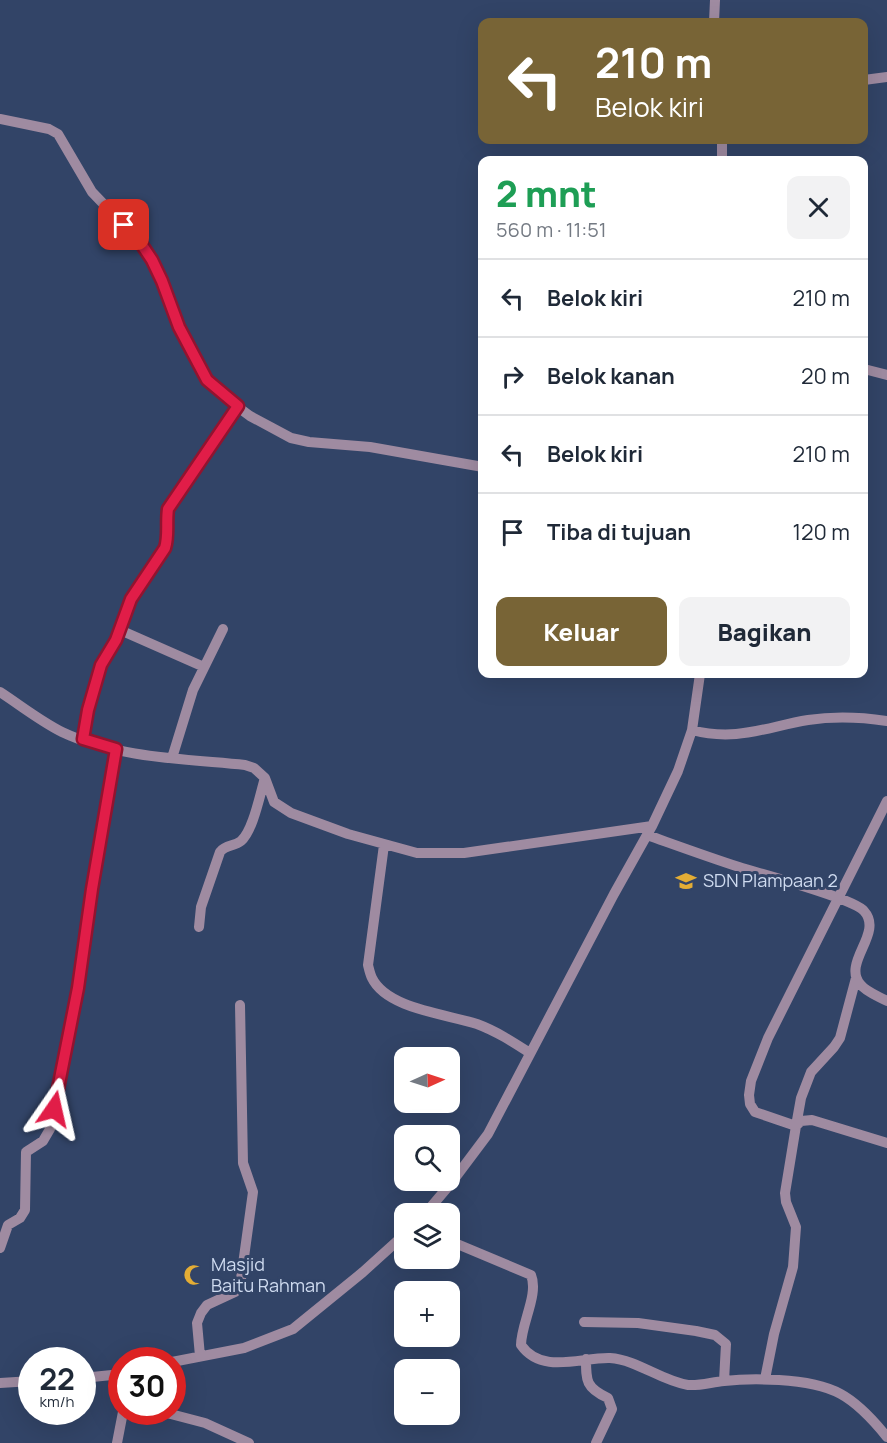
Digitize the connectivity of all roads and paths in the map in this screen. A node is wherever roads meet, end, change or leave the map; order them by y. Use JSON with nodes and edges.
{"nodes":[{"id":1,"x":715,"y":0,"type":"edge"},
{"id":2,"x":714,"y":18,"type":"edge"},
{"id":3,"x":887,"y":77,"type":"edge"},
{"id":4,"x":868,"y":79,"type":"edge"},
{"id":5,"x":0,"y":119,"type":"edge"},
{"id":6,"x":868,"y":370,"type":"edge"},
{"id":7,"x":887,"y":375,"type":"edge"},
{"id":8,"x":238,"y":406,"type":"junction"},
{"id":9,"x":478,"y":466,"type":"edge"},
{"id":10,"x":223,"y":629,"type":"dead end"},
{"id":11,"x":120,"y":630,"type":"junction"},
{"id":12,"x":204,"y":667,"type":"junction"},
{"id":13,"x":699,"y":678,"type":"edge"},
{"id":14,"x":0,"y":692,"type":"edge"},
{"id":15,"x":887,"y":721,"type":"edge"},
{"id":16,"x":692,"y":730,"type":"junction"},
{"id":17,"x":83,"y":739,"type":"junction"},
{"id":18,"x":116,"y":749,"type":"junction"},
{"id":19,"x":172,"y":758,"type":"junction"},
{"id":20,"x":266,"y":778,"type":"junction"},
{"id":21,"x":887,"y":801,"type":"edge"},
{"id":22,"x":650,"y":831,"type":"junction"},
{"id":23,"x":384,"y":845,"type":"junction"},
{"id":24,"x":838,"y":898,"type":"junction"},
{"id":25,"x":199,"y":927,"type":"dead end"},
{"id":26,"x":856,"y":978,"type":"junction"},
{"id":27,"x":887,"y":1001,"type":"edge"},
{"id":28,"x":240,"y":1005,"type":"dead end"},
{"id":29,"x":530,"y":1053,"type":"junction"},
{"id":30,"x":796,"y":1126,"type":"junction"},
{"id":31,"x":887,"y":1143,"type":"edge"},
{"id":32,"x":434,"y":1203,"type":"edge"},
{"id":33,"x":394,"y":1244,"type":"edge"},
{"id":34,"x":460,"y":1245,"type":"edge"},
{"id":35,"x":0,"y":1248,"type":"edge"},
{"id":36,"x":584,"y":1322,"type":"dead end"},
{"id":37,"x":200,"y":1356,"type":"junction"},
{"id":38,"x":186,"y":1359,"type":"edge"},
{"id":39,"x":586,"y":1359,"type":"junction"},
{"id":40,"x":765,"y":1379,"type":"junction"},
{"id":41,"x":724,"y":1381,"type":"junction"},
{"id":42,"x":18,"y":1382,"type":"edge"},
{"id":43,"x":0,"y":1383,"type":"edge"},
{"id":44,"x":186,"y":1418,"type":"edge"},
{"id":45,"x":120,"y":1425,"type":"edge"},
{"id":46,"x":887,"y":1437,"type":"edge"},
{"id":47,"x":117,"y":1443,"type":"edge"},
{"id":48,"x":249,"y":1443,"type":"edge"},
{"id":49,"x":596,"y":1443,"type":"edge"}],
"edges":[{"from":1,"to":2,"type":"street"},
{"from":3,"to":4,"type":"street"},
{"from":5,"to":8,"type":"street"},
{"from":6,"to":7,"type":"street"},
{"from":8,"to":9,"type":"street"},
{"from":8,"to":11,"type":"street"},
{"from":10,"to":12,"type":"street"},
{"from":11,"to":12,"type":"street"},
{"from":11,"to":17,"type":"street"},
{"from":12,"to":19,"type":"street"},
{"from":13,"to":16,"type":"street"},
{"from":14,"to":17,"type":"street"},
{"from":15,"to":16,"type":"street"},
{"from":16,"to":22,"type":"street"},
{"from":17,"to":18,"type":"street"},
{"from":18,"to":19,"type":"street"},
{"from":18,"to":35,"type":"street"},
{"from":19,"to":20,"type":"street"},
{"from":20,"to":23,"type":"street"},
{"from":20,"to":25,"type":"street"},
{"from":21,"to":24,"type":"street"},
{"from":22,"to":23,"type":"street"},
{"from":22,"to":24,"type":"street"},
{"from":22,"to":29,"type":"street"},
{"from":23,"to":29,"type":"street"},
{"from":24,"to":26,"type":"street"},
{"from":24,"to":30,"type":"street"},
{"from":26,"to":27,"type":"street"},
{"from":26,"to":30,"type":"street"},
{"from":28,"to":37,"type":"street"},
{"from":29,"to":32,"type":"street"},
{"from":30,"to":31,"type":"street"},
{"from":30,"to":40,"type":"street"},
{"from":33,"to":37,"type":"street"},
{"from":34,"to":39,"type":"street"},
{"from":36,"to":41,"type":"street"},
{"from":37,"to":38,"type":"street"},
{"from":39,"to":41,"type":"street"},
{"from":39,"to":49,"type":"street"},
{"from":40,"to":41,"type":"street"},
{"from":40,"to":46,"type":"street"},
{"from":42,"to":43,"type":"street"},
{"from":44,"to":48,"type":"street"},
{"from":45,"to":47,"type":"street"}]}
